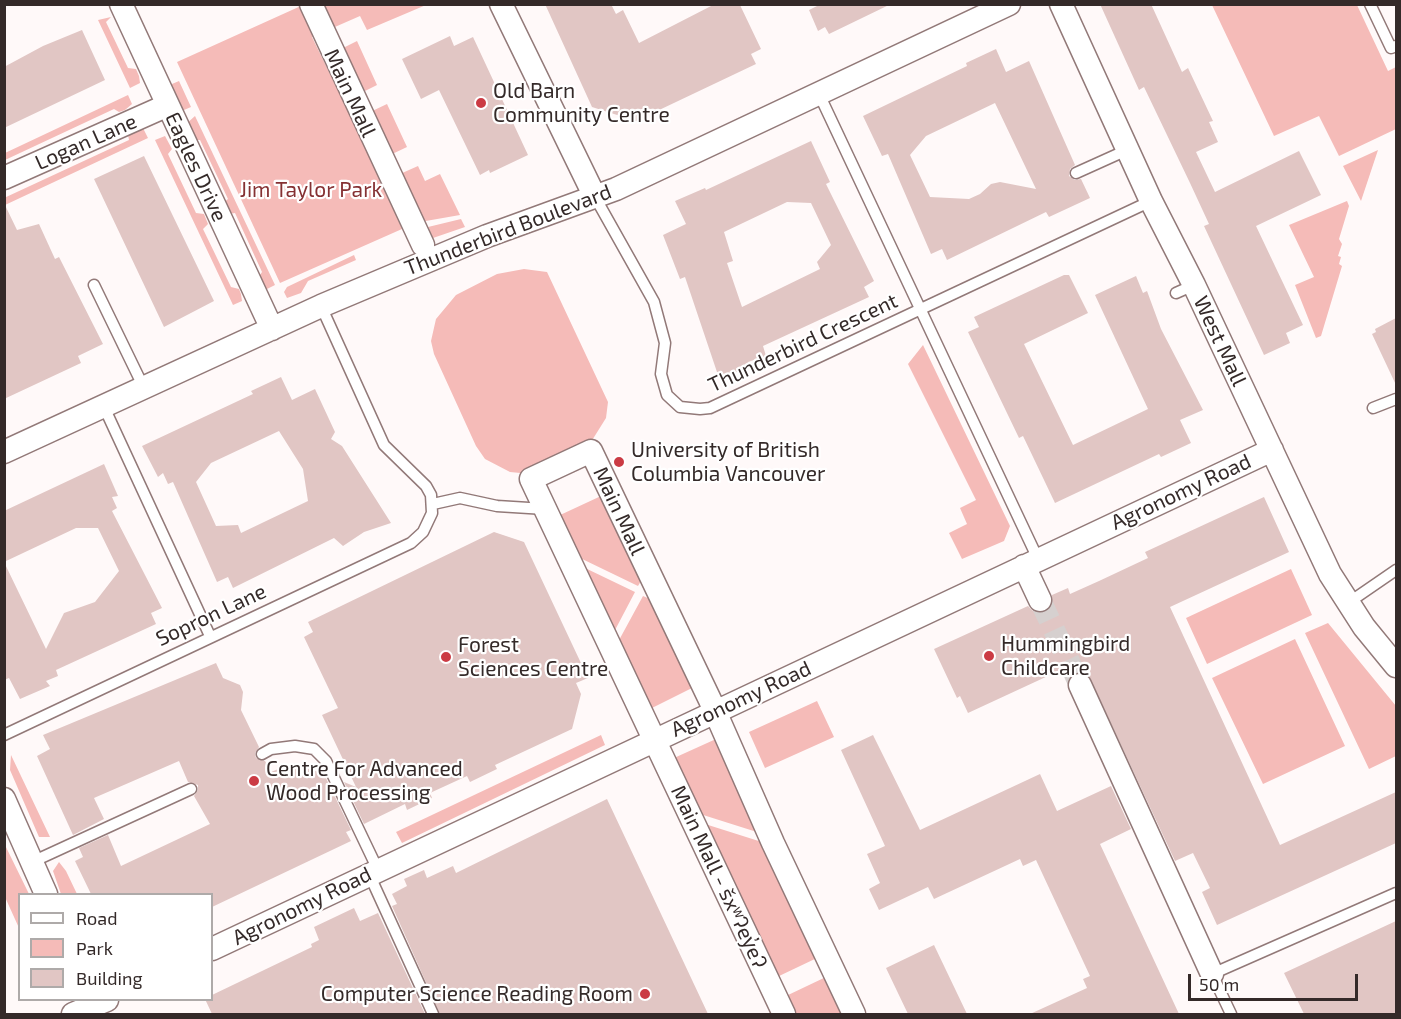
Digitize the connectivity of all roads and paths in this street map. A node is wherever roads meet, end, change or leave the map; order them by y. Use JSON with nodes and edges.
{"nodes":[{"id":1,"x":121,"y":4,"type":"edge"},
{"id":2,"x":311,"y":4,"type":"edge"},
{"id":3,"x":501,"y":4,"type":"edge"},
{"id":4,"x":1009,"y":4,"type":"edge"},
{"id":5,"x":1061,"y":4,"type":"edge"},
{"id":6,"x":1370,"y":4,"type":"edge"},
{"id":7,"x":1396,"y":46,"type":"edge"},
{"id":8,"x":819,"y":94,"type":"junction"},
{"id":9,"x":168,"y":105,"type":"junction"},
{"id":10,"x":1127,"y":150,"type":"junction"},
{"id":11,"x":1076,"y":173,"type":"dead end"},
{"id":12,"x":4,"y":178,"type":"edge"},
{"id":13,"x":595,"y":197,"type":"junction"},
{"id":14,"x":1151,"y":201,"type":"junction"},
{"id":15,"x":423,"y":245,"type":"dead end"},
{"id":16,"x":94,"y":285,"type":"dead end"},
{"id":17,"x":321,"y":306,"type":"junction"},
{"id":18,"x":920,"y":310,"type":"junction"},
{"id":19,"x":272,"y":329,"type":"junction"},
{"id":20,"x":144,"y":389,"type":"junction"},
{"id":21,"x":1395,"y":404,"type":"edge"},
{"id":22,"x":104,"y":407,"type":"junction"},
{"id":23,"x":1373,"y":408,"type":"dead end"},
{"id":24,"x":1272,"y":450,"type":"junction"},
{"id":25,"x":4,"y":453,"type":"edge"},
{"id":26,"x":433,"y":504,"type":"junction"},
{"id":27,"x":545,"y":509,"type":"junction"},
{"id":28,"x":1031,"y":562,"type":"junction"},
{"id":29,"x":1396,"y":570,"type":"edge"},
{"id":30,"x":1040,"y":600,"type":"tunnel mouth"},
{"id":31,"x":1348,"y":603,"type":"junction"},
{"id":32,"x":210,"y":636,"type":"junction"},
{"id":33,"x":1396,"y":666,"type":"edge"},
{"id":34,"x":1080,"y":685,"type":"tunnel mouth"},
{"id":35,"x":715,"y":711,"type":"junction"},
{"id":36,"x":4,"y":735,"type":"edge"},
{"id":37,"x":654,"y":740,"type":"junction"},
{"id":38,"x":262,"y":754,"type":"dead end"},
{"id":39,"x":191,"y":789,"type":"dead end"},
{"id":40,"x":4,"y":799,"type":"edge"},
{"id":41,"x":32,"y":862,"type":"junction"},
{"id":42,"x":374,"y":872,"type":"junction"},
{"id":43,"x":46,"y":893,"type":"edge"},
{"id":44,"x":1396,"y":893,"type":"edge"},
{"id":45,"x":213,"y":949,"type":"edge"},
{"id":46,"x":1212,"y":974,"type":"junction"},
{"id":47,"x":432,"y":1014,"type":"edge"},
{"id":48,"x":784,"y":1014,"type":"edge"},
{"id":49,"x":854,"y":1014,"type":"edge"},
{"id":50,"x":1232,"y":1014,"type":"edge"}],
"edges":[{"from":1,"to":9,"type":"street","name":"Eagles Drive"},
{"from":2,"to":15,"type":"street","name":"Main Mall"},
{"from":3,"to":13,"type":"street"},
{"from":4,"to":8,"type":"street","name":"Thunderbird Boulevard"},
{"from":5,"to":10,"type":"street","name":"West Mall"},
{"from":6,"to":7,"type":"lane"},
{"from":8,"to":13,"type":"street","name":"Thunderbird Boulevard"},
{"from":8,"to":18,"type":"lane"},
{"from":9,"to":12,"type":"street","name":"Logan Lane"},
{"from":9,"to":19,"type":"street","name":"Eagles Drive"},
{"from":10,"to":11,"type":"lane"},
{"from":10,"to":14,"type":"street","name":"West Mall"},
{"from":13,"to":17,"type":"street","name":"Thunderbird Boulevard"},
{"from":13,"to":18,"type":"lane","name":"Thunderbird Crescent"},
{"from":14,"to":18,"type":"lane","name":"Thunderbird Crescent"},
{"from":14,"to":24,"type":"street","name":"West Mall"},
{"from":16,"to":20,"type":"lane"},
{"from":17,"to":19,"type":"street","name":"Thunderbird Boulevard"},
{"from":17,"to":26,"type":"lane"},
{"from":18,"to":28,"type":"lane"},
{"from":19,"to":20,"type":"street","name":"Thunderbird Boulevard"},
{"from":20,"to":22,"type":"street","name":"Thunderbird Boulevard"},
{"from":21,"to":23,"type":"lane"},
{"from":22,"to":25,"type":"street","name":"Thunderbird Boulevard"},
{"from":22,"to":32,"type":"lane"},
{"from":24,"to":28,"type":"street","name":"Agronomy Road"},
{"from":24,"to":31,"type":"street","name":"West Mall"},
{"from":26,"to":27,"type":"lane"},
{"from":26,"to":32,"type":"lane","name":"Sopron Lane"},
{"from":27,"to":35,"type":"street","name":"Main Mall"},
{"from":27,"to":37,"type":"street","name":"Main Mall"},
{"from":28,"to":30,"type":"street"},
{"from":28,"to":35,"type":"street","name":"Agronomy Road"},
{"from":29,"to":31,"type":"lane"},
{"from":31,"to":33,"type":"street","name":"West Mall"},
{"from":32,"to":36,"type":"lane","name":"Sopron Lane"},
{"from":34,"to":46,"type":"street"},
{"from":35,"to":37,"type":"street","name":"Agronomy Road"},
{"from":35,"to":49,"type":"street","name":"Main Mall"},
{"from":37,"to":42,"type":"street","name":"Agronomy Road"},
{"from":37,"to":48,"type":"street","name":"Main Mall - šxʷʔey̓eʔ"},
{"from":38,"to":42,"type":"lane"},
{"from":39,"to":41,"type":"lane"},
{"from":40,"to":41,"type":"street"},
{"from":41,"to":43,"type":"street"},
{"from":42,"to":45,"type":"street","name":"Agronomy Road"},
{"from":42,"to":47,"type":"lane"},
{"from":44,"to":46,"type":"lane"},
{"from":46,"to":50,"type":"lane"}]}
